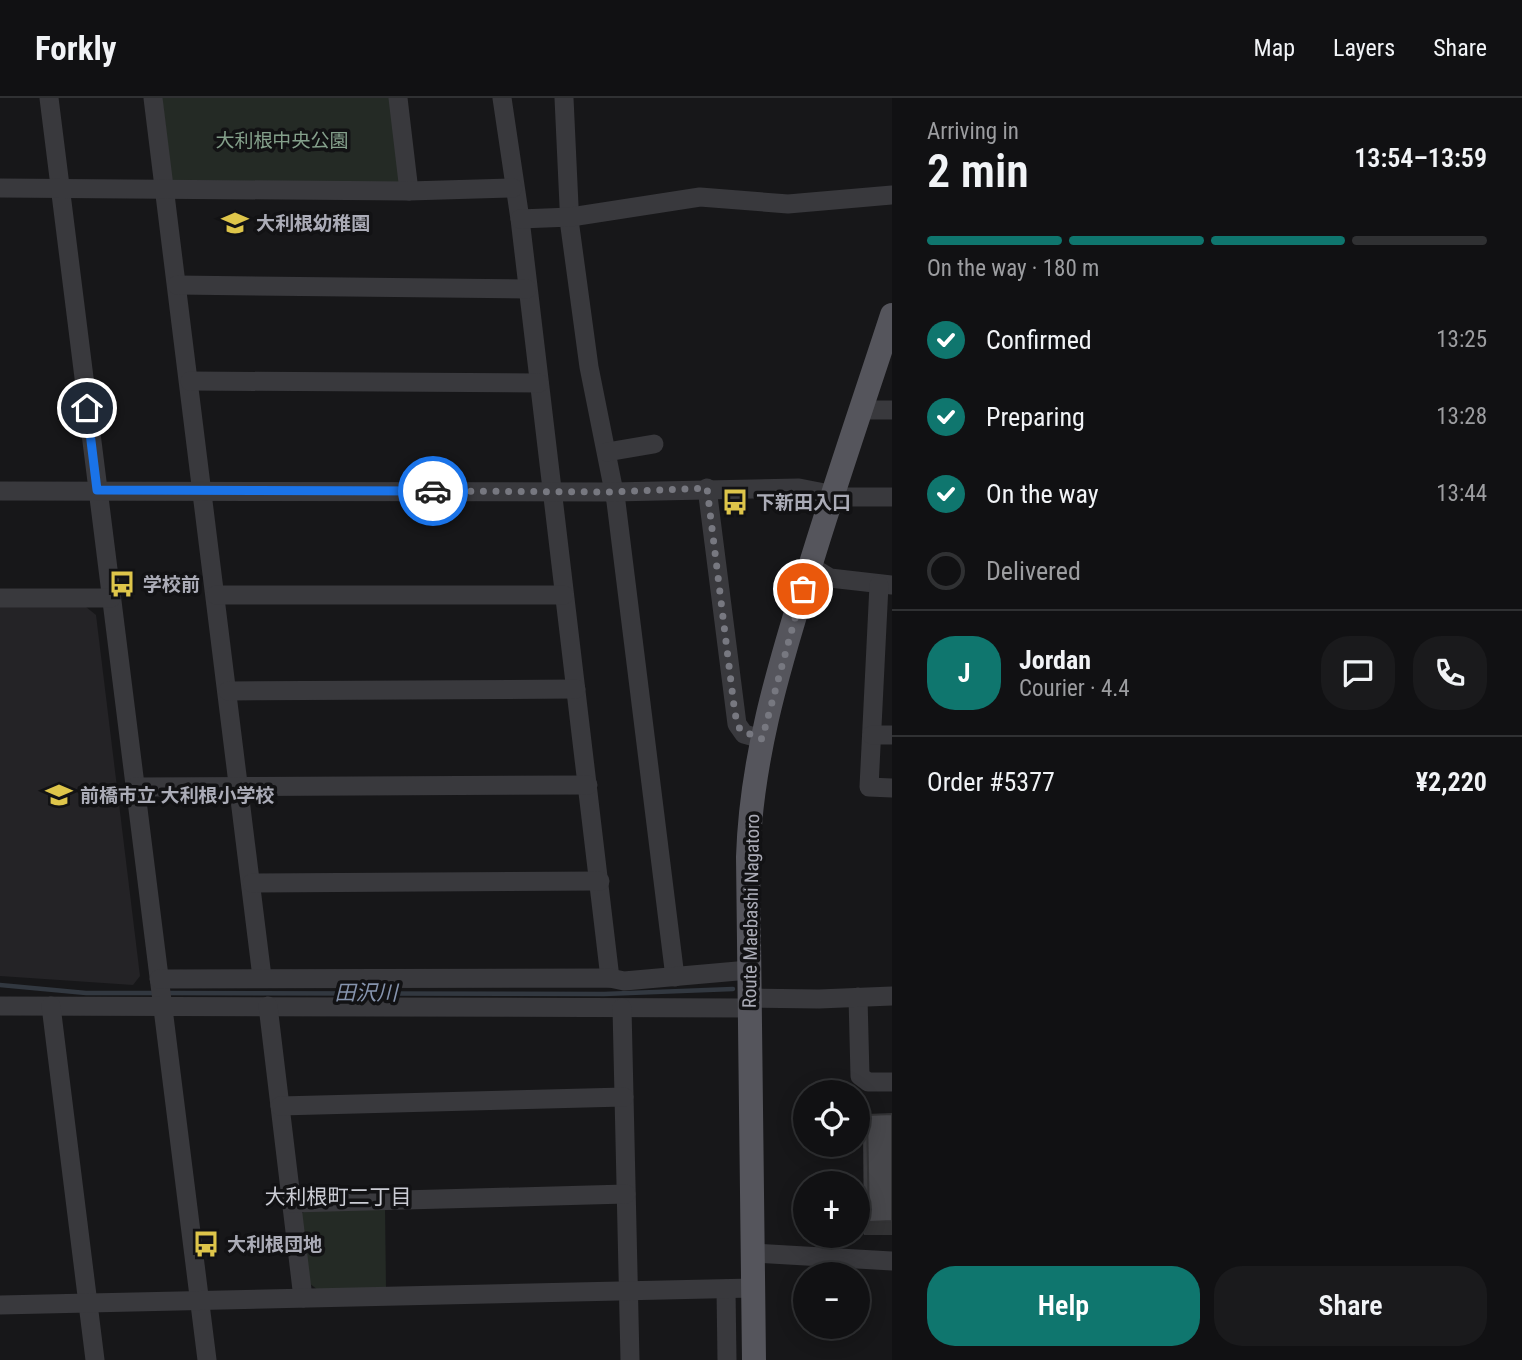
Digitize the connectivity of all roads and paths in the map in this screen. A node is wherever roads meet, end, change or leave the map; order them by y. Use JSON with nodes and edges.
{"nodes":[{"id":1,"x":49,"y":98,"type":"edge"},
{"id":2,"x":153,"y":98,"type":"edge"},
{"id":3,"x":398,"y":98,"type":"edge"},
{"id":4,"x":502,"y":98,"type":"edge"},
{"id":5,"x":564,"y":98,"type":"edge"},
{"id":6,"x":0,"y":188,"type":"edge"},
{"id":7,"x":60,"y":188,"type":"junction"},
{"id":8,"x":164,"y":188,"type":"junction"},
{"id":9,"x":513,"y":188,"type":"junction"},
{"id":10,"x":409,"y":191,"type":"junction"},
{"id":11,"x":892,"y":195,"type":"edge"},
{"id":12,"x":571,"y":216,"type":"junction"},
{"id":13,"x":520,"y":219,"type":"junction"},
{"id":14,"x":177,"y":285,"type":"junction"},
{"id":15,"x":527,"y":289,"type":"junction"},
{"id":16,"x":892,"y":315,"type":"edge"},
{"id":17,"x":190,"y":381,"type":"junction"},
{"id":18,"x":540,"y":383,"type":"junction"},
{"id":19,"x":861,"y":410,"type":"junction"},
{"id":20,"x":892,"y":410,"type":"edge"},
{"id":21,"x":654,"y":444,"type":"dead end"},
{"id":22,"x":607,"y":452,"type":"junction"},
{"id":23,"x":707,"y":488,"type":"junction"},
{"id":24,"x":97,"y":490,"type":"junction"},
{"id":25,"x":0,"y":491,"type":"edge"},
{"id":26,"x":551,"y":491,"type":"junction"},
{"id":27,"x":204,"y":492,"type":"junction"},
{"id":28,"x":613,"y":492,"type":"junction"},
{"id":29,"x":833,"y":494,"type":"junction"},
{"id":30,"x":892,"y":497,"type":"edge"},
{"id":31,"x":810,"y":566,"type":"junction"},
{"id":32,"x":885,"y":585,"type":"edge"},
{"id":33,"x":216,"y":595,"type":"junction"},
{"id":34,"x":564,"y":595,"type":"junction"},
{"id":35,"x":0,"y":598,"type":"edge"},
{"id":36,"x":111,"y":598,"type":"junction"},
{"id":37,"x":576,"y":689,"type":"junction"},
{"id":38,"x":228,"y":691,"type":"junction"},
{"id":39,"x":872,"y":735,"type":"junction"},
{"id":40,"x":892,"y":735,"type":"edge"},
{"id":41,"x":762,"y":739,"type":"junction"},
{"id":42,"x":239,"y":785,"type":"junction"},
{"id":43,"x":588,"y":785,"type":"junction"},
{"id":44,"x":135,"y":787,"type":"junction"},
{"id":45,"x":892,"y":788,"type":"edge"},
{"id":46,"x":600,"y":881,"type":"junction"},
{"id":47,"x":251,"y":883,"type":"junction"},
{"id":48,"x":749,"y":970,"type":"junction"},
{"id":49,"x":262,"y":977,"type":"junction"},
{"id":50,"x":675,"y":977,"type":"junction"},
{"id":51,"x":439,"y":978,"type":"junction"},
{"id":52,"x":610,"y":978,"type":"junction"},
{"id":53,"x":159,"y":979,"type":"junction"},
{"id":54,"x":892,"y":996,"type":"edge"},
{"id":55,"x":858,"y":997,"type":"junction"},
{"id":56,"x":750,"y":1003,"type":"junction"},
{"id":57,"x":0,"y":1006,"type":"edge"},
{"id":58,"x":51,"y":1006,"type":"junction"},
{"id":59,"x":162,"y":1006,"type":"junction"},
{"id":60,"x":268,"y":1006,"type":"junction"},
{"id":61,"x":438,"y":1007,"type":"junction"},
{"id":62,"x":622,"y":1008,"type":"junction"},
{"id":63,"x":892,"y":1082,"type":"edge"},
{"id":64,"x":624,"y":1097,"type":"junction"},
{"id":65,"x":280,"y":1106,"type":"junction"},
{"id":66,"x":626,"y":1194,"type":"junction"},
{"id":67,"x":292,"y":1203,"type":"junction"},
{"id":68,"x":753,"y":1253,"type":"junction"},
{"id":69,"x":892,"y":1261,"type":"edge"},
{"id":70,"x":753,"y":1288,"type":"junction"},
{"id":71,"x":726,"y":1289,"type":"junction"},
{"id":72,"x":630,"y":1291,"type":"junction"},
{"id":73,"x":303,"y":1298,"type":"junction"},
{"id":74,"x":199,"y":1300,"type":"junction"},
{"id":75,"x":87,"y":1303,"type":"junction"},
{"id":76,"x":0,"y":1305,"type":"edge"},
{"id":77,"x":95,"y":1360,"type":"edge"},
{"id":78,"x":207,"y":1360,"type":"edge"},
{"id":79,"x":630,"y":1360,"type":"edge"},
{"id":80,"x":727,"y":1360,"type":"edge"},
{"id":81,"x":754,"y":1360,"type":"edge"}],
"edges":[{"from":1,"to":7,"type":"street"},
{"from":2,"to":8,"type":"street"},
{"from":3,"to":10,"type":"street"},
{"from":4,"to":9,"type":"street"},
{"from":5,"to":12,"type":"street"},
{"from":6,"to":7,"type":"street"},
{"from":7,"to":8,"type":"street"},
{"from":7,"to":24,"type":"street"},
{"from":8,"to":10,"type":"street"},
{"from":8,"to":14,"type":"street"},
{"from":9,"to":10,"type":"street"},
{"from":9,"to":13,"type":"street"},
{"from":11,"to":12,"type":"street"},
{"from":12,"to":13,"type":"street"},
{"from":12,"to":22,"type":"street"},
{"from":13,"to":15,"type":"street"},
{"from":14,"to":15,"type":"street"},
{"from":14,"to":17,"type":"street"},
{"from":15,"to":18,"type":"street"},
{"from":16,"to":19,"type":"main road","name":"Route Maebashi Nagatoro"},
{"from":17,"to":18,"type":"street"},
{"from":17,"to":27,"type":"street"},
{"from":18,"to":26,"type":"street"},
{"from":19,"to":20,"type":"street"},
{"from":19,"to":29,"type":"main road","name":"Route Maebashi Nagatoro"},
{"from":21,"to":22,"type":"street"},
{"from":22,"to":28,"type":"street"},
{"from":23,"to":28,"type":"street"},
{"from":23,"to":29,"type":"street"},
{"from":23,"to":41,"type":"street"},
{"from":24,"to":25,"type":"street"},
{"from":24,"to":27,"type":"street"},
{"from":24,"to":36,"type":"street"},
{"from":26,"to":27,"type":"street"},
{"from":26,"to":28,"type":"street"},
{"from":26,"to":34,"type":"street"},
{"from":27,"to":33,"type":"street"},
{"from":28,"to":50,"type":"street"},
{"from":29,"to":30,"type":"street"},
{"from":29,"to":31,"type":"main road","name":"Route Maebashi Nagatoro"},
{"from":31,"to":32,"type":"street"},
{"from":31,"to":41,"type":"main road","name":"Route Maebashi Nagatoro"},
{"from":32,"to":39,"type":"street"},
{"from":33,"to":34,"type":"street"},
{"from":33,"to":38,"type":"street"},
{"from":34,"to":37,"type":"street"},
{"from":35,"to":36,"type":"street"},
{"from":36,"to":44,"type":"street"},
{"from":37,"to":38,"type":"street"},
{"from":37,"to":43,"type":"street"},
{"from":38,"to":42,"type":"street"},
{"from":39,"to":40,"type":"street"},
{"from":39,"to":45,"type":"street"},
{"from":41,"to":48,"type":"main road","name":"Route Maebashi Nagatoro"},
{"from":42,"to":43,"type":"street"},
{"from":42,"to":44,"type":"street"},
{"from":42,"to":47,"type":"street"},
{"from":43,"to":46,"type":"street"},
{"from":44,"to":53,"type":"street"},
{"from":46,"to":47,"type":"street"},
{"from":46,"to":52,"type":"street"},
{"from":47,"to":49,"type":"street"},
{"from":48,"to":50,"type":"street"},
{"from":48,"to":56,"type":"main road","name":"Route Maebashi Nagatoro"},
{"from":49,"to":51,"type":"street"},
{"from":49,"to":53,"type":"street"},
{"from":50,"to":52,"type":"street"},
{"from":51,"to":52,"type":"street"},
{"from":51,"to":61,"type":"street"},
{"from":53,"to":59,"type":"street"},
{"from":54,"to":55,"type":"street"},
{"from":55,"to":56,"type":"street"},
{"from":55,"to":63,"type":"street"},
{"from":56,"to":62,"type":"street"},
{"from":56,"to":68,"type":"main road","name":"Route Maebashi Nagatoro"},
{"from":57,"to":58,"type":"street"},
{"from":58,"to":59,"type":"street"},
{"from":58,"to":75,"type":"street"},
{"from":59,"to":60,"type":"street"},
{"from":59,"to":74,"type":"street"},
{"from":60,"to":61,"type":"street"},
{"from":60,"to":65,"type":"street"},
{"from":61,"to":62,"type":"street"},
{"from":62,"to":64,"type":"street"},
{"from":64,"to":65,"type":"street"},
{"from":64,"to":66,"type":"street"},
{"from":65,"to":67,"type":"street"},
{"from":66,"to":67,"type":"street"},
{"from":66,"to":72,"type":"street"},
{"from":67,"to":73,"type":"street"},
{"from":68,"to":69,"type":"street"},
{"from":68,"to":70,"type":"main road","name":"Route Maebashi Nagatoro"},
{"from":70,"to":71,"type":"street"},
{"from":70,"to":81,"type":"main road","name":"Route Maebashi Nagatoro"},
{"from":71,"to":72,"type":"street"},
{"from":71,"to":80,"type":"street"},
{"from":72,"to":73,"type":"street"},
{"from":72,"to":79,"type":"street"},
{"from":73,"to":74,"type":"street"},
{"from":74,"to":75,"type":"street"},
{"from":74,"to":78,"type":"street"},
{"from":75,"to":76,"type":"street"},
{"from":75,"to":77,"type":"street"}]}
